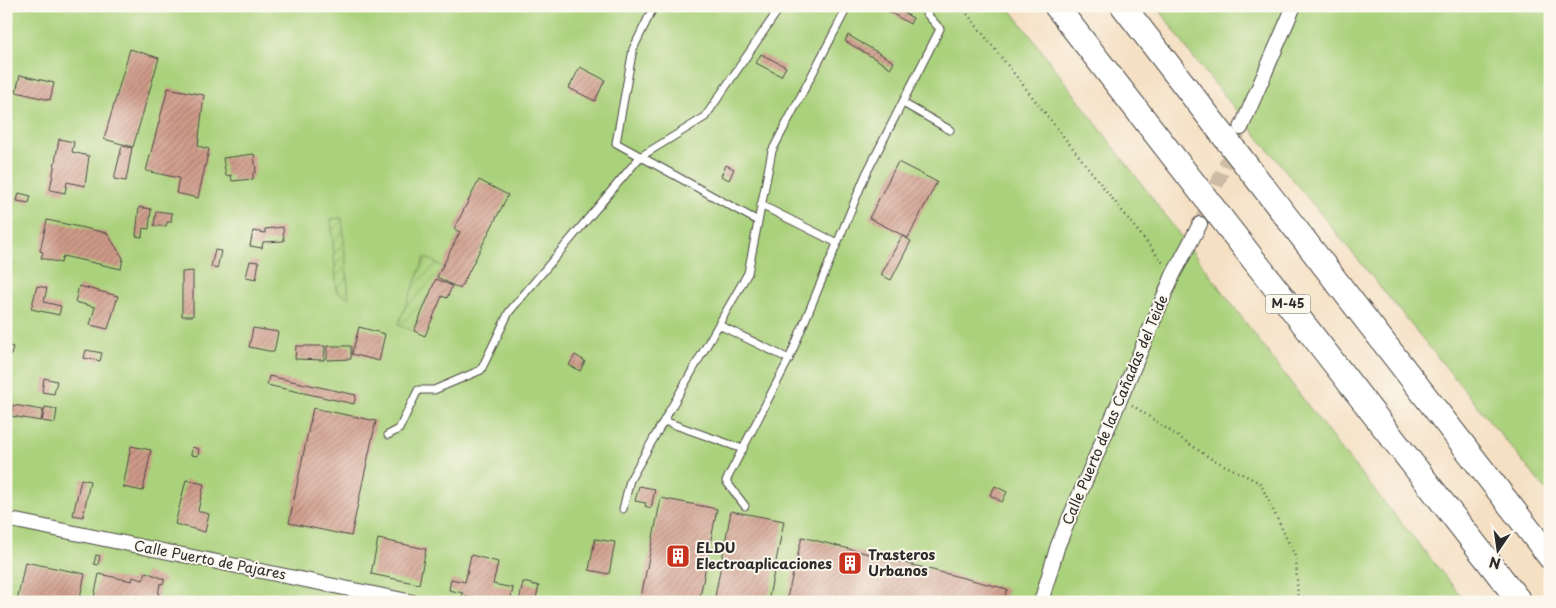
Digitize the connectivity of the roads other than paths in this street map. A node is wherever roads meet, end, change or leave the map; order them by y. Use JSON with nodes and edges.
{"nodes":[{"id":1,"x":654,"y":6,"type":"edge"},
{"id":2,"x":781,"y":6,"type":"edge"},
{"id":3,"x":848,"y":6,"type":"edge"},
{"id":4,"x":1056,"y":6,"type":"edge"},
{"id":5,"x":1123,"y":6,"type":"edge"},
{"id":6,"x":1294,"y":6,"type":"edge"},
{"id":7,"x":926,"y":14,"type":"dead end"},
{"id":8,"x":902,"y":103,"type":"junction"},
{"id":9,"x":1241,"y":128,"type":"tunnel mouth"},
{"id":10,"x":950,"y":130,"type":"dead end"},
{"id":11,"x":640,"y":157,"type":"junction"},
{"id":12,"x":761,"y":205,"type":"junction"},
{"id":13,"x":758,"y":222,"type":"junction"},
{"id":14,"x":1200,"y":224,"type":"tunnel mouth"},
{"id":15,"x":837,"y":243,"type":"junction"},
{"id":16,"x":719,"y":325,"type":"junction"},
{"id":17,"x":789,"y":359,"type":"junction"},
{"id":18,"x":664,"y":421,"type":"junction"},
{"id":19,"x":388,"y":435,"type":"dead end"},
{"id":20,"x":743,"y":448,"type":"junction"},
{"id":21,"x":745,"y":506,"type":"dead end"},
{"id":22,"x":623,"y":509,"type":"dead end"},
{"id":23,"x":6,"y":519,"type":"edge"},
{"id":24,"x":1550,"y":557,"type":"edge"},
{"id":25,"x":352,"y":596,"type":"edge"},
{"id":26,"x":413,"y":602,"type":"edge"},
{"id":27,"x":1041,"y":602,"type":"edge"},
{"id":28,"x":1520,"y":602,"type":"edge"}],
"edges":[{"from":1,"to":11,"type":"lane"},
{"from":2,"to":11,"type":"lane"},
{"from":3,"to":12,"type":"lane"},
{"from":4,"to":28,"type":"highway","number":"M-45"},
{"from":5,"to":24,"type":"highway"},
{"from":6,"to":9,"type":"street"},
{"from":7,"to":8,"type":"lane"},
{"from":8,"to":10,"type":"lane"},
{"from":8,"to":15,"type":"lane"},
{"from":11,"to":13,"type":"lane"},
{"from":11,"to":19,"type":"lane"},
{"from":12,"to":13,"type":"lane"},
{"from":12,"to":15,"type":"lane"},
{"from":13,"to":16,"type":"lane"},
{"from":14,"to":27,"type":"street","name":"Calle Puerto de las Cañadas del Teide"},
{"from":15,"to":17,"type":"lane"},
{"from":16,"to":17,"type":"lane"},
{"from":16,"to":18,"type":"lane"},
{"from":17,"to":20,"type":"lane"},
{"from":18,"to":20,"type":"lane"},
{"from":18,"to":22,"type":"lane"},
{"from":20,"to":21,"type":"lane"},
{"from":23,"to":25,"type":"street","name":"Calle Puerto de Pajares"},
{"from":25,"to":26,"type":"street","name":"Calle Puerto de Pajares"}]}
